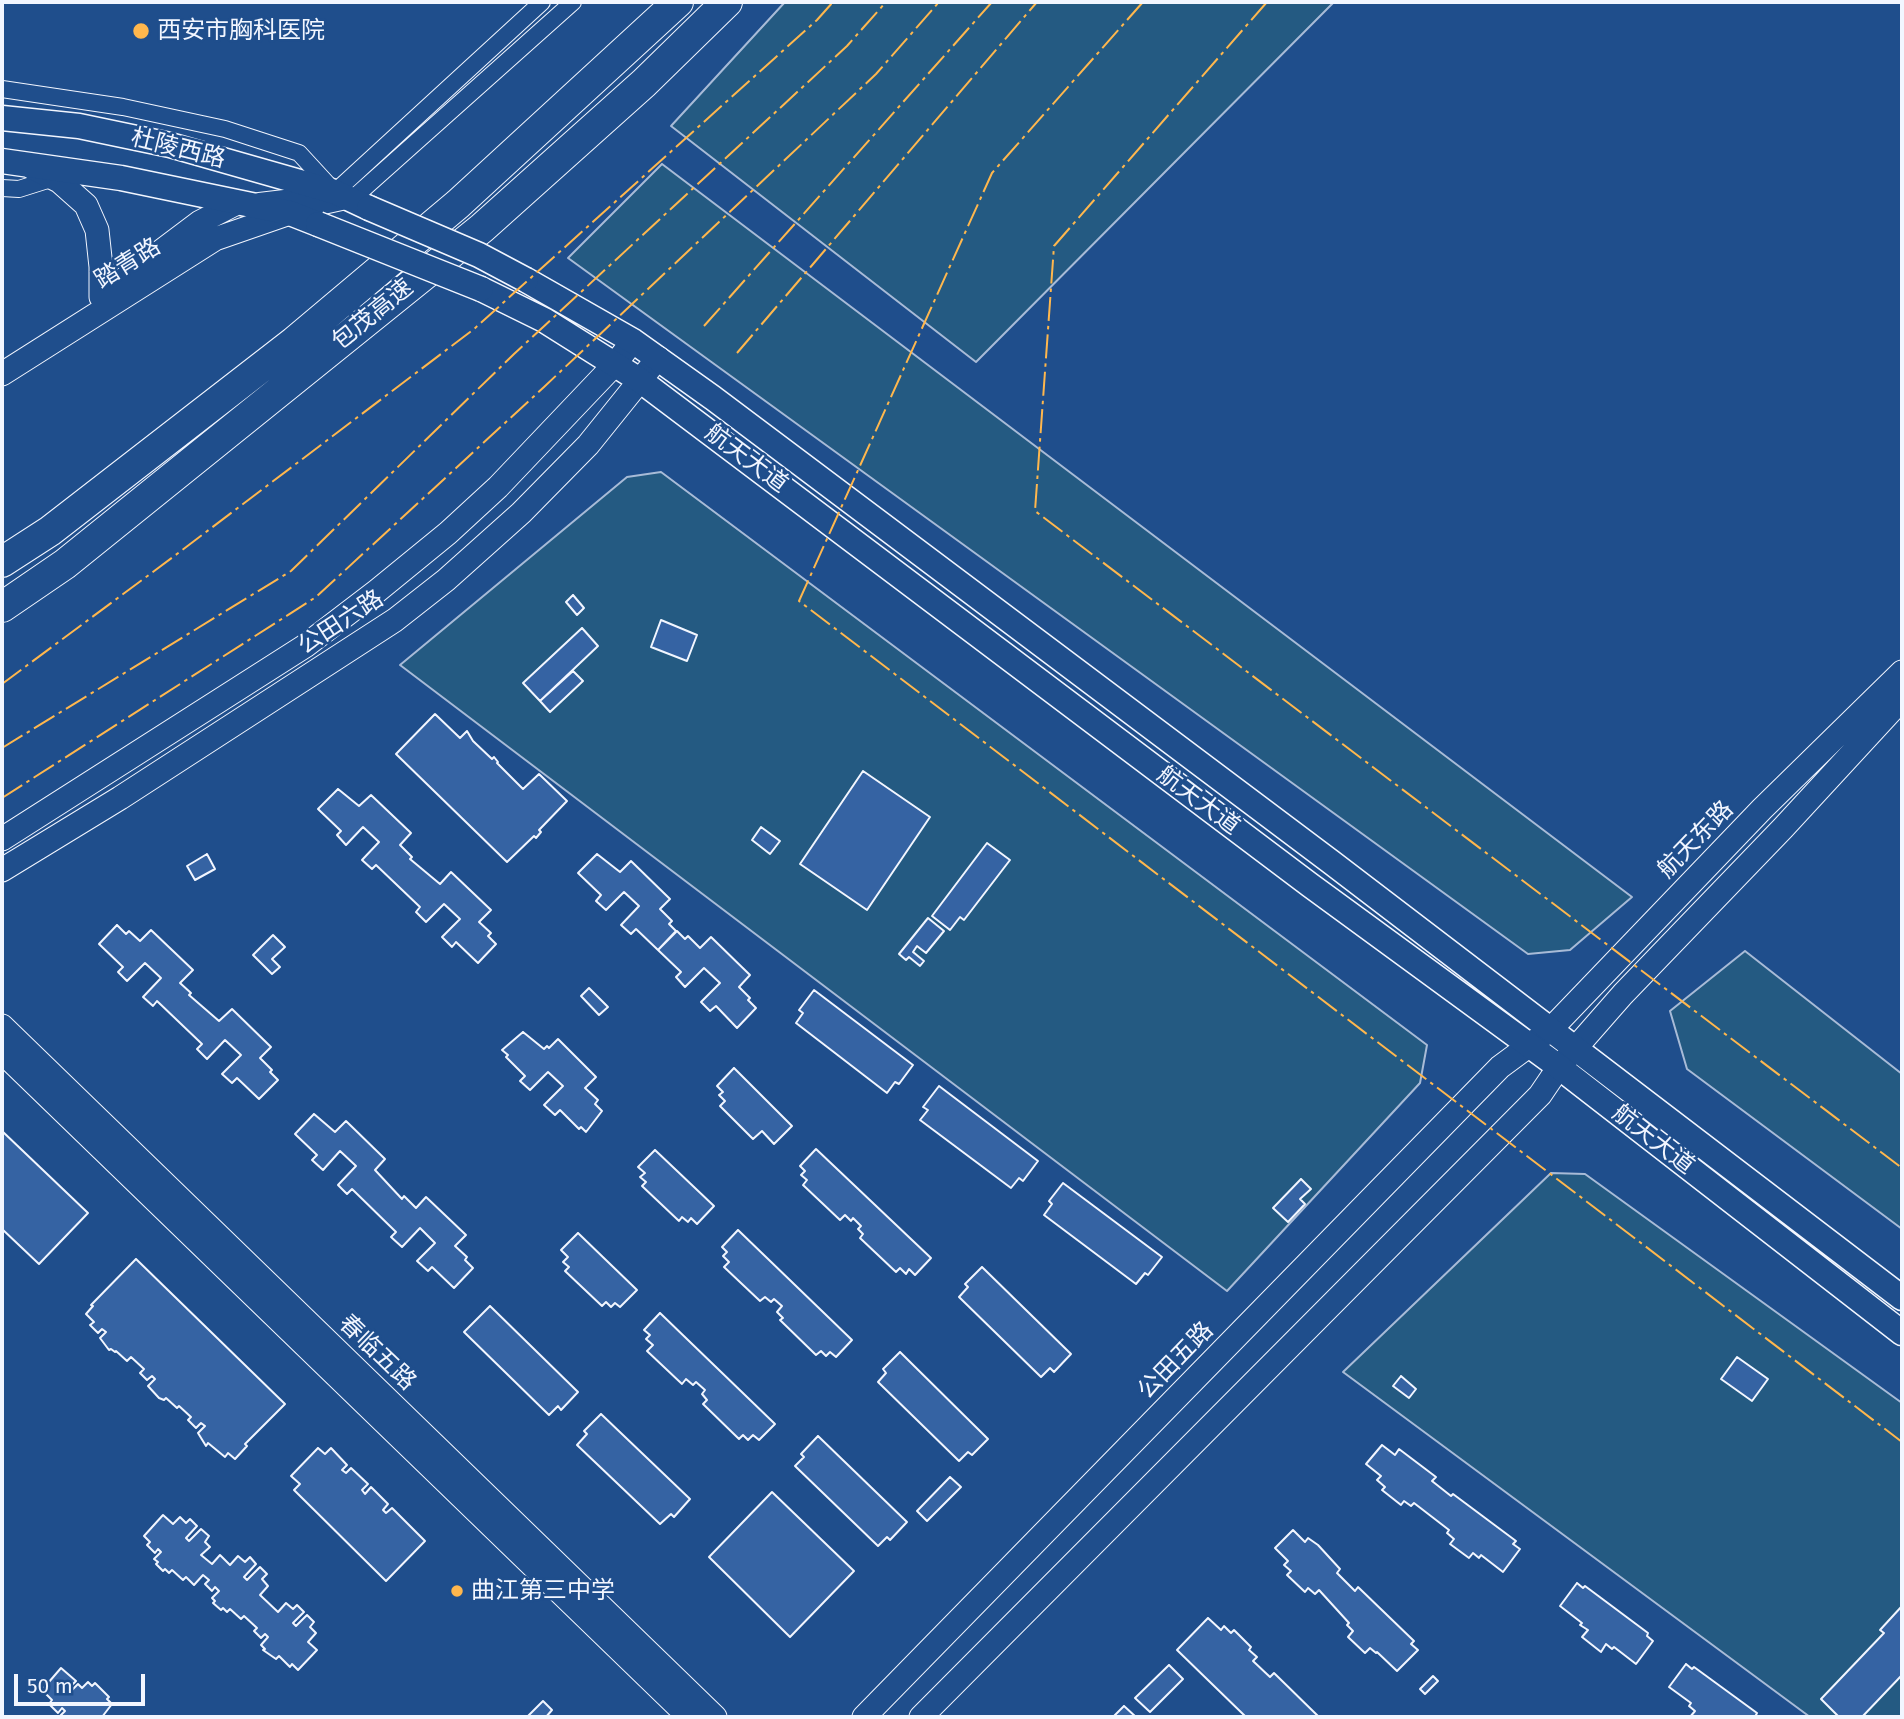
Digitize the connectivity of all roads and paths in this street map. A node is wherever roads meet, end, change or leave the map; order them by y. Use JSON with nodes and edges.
{"nodes":[{"id":1,"x":542,"y":2,"type":"edge"},
{"id":2,"x":573,"y":2,"type":"edge"},
{"id":3,"x":678,"y":2,"type":"edge"},
{"id":4,"x":727,"y":2,"type":"edge"},
{"id":5,"x":2,"y":89,"type":"edge"},
{"id":6,"x":2,"y":118,"type":"edge"},
{"id":7,"x":11,"y":162,"type":"edge"},
{"id":8,"x":63,"y":174,"type":"junction"},
{"id":9,"x":2,"y":188,"type":"edge"},
{"id":10,"x":351,"y":200,"type":"junction"},
{"id":11,"x":237,"y":203,"type":"junction"},
{"id":12,"x":290,"y":213,"type":"junction"},
{"id":13,"x":526,"y":280,"type":"joint"},
{"id":14,"x":481,"y":289,"type":"joint"},
{"id":15,"x":101,"y":297,"type":"junction"},
{"id":16,"x":633,"y":341,"type":"junction"},
{"id":17,"x":658,"y":358,"type":"junction"},
{"id":18,"x":2,"y":359,"type":"edge"},
{"id":19,"x":615,"y":364,"type":"junction"},
{"id":20,"x":2,"y":374,"type":"edge"},
{"id":21,"x":641,"y":381,"type":"junction"},
{"id":22,"x":2,"y":562,"type":"edge"},
{"id":23,"x":2,"y":607,"type":"edge"},
{"id":24,"x":1902,"y":672,"type":"edge"},
{"id":25,"x":1902,"y":699,"type":"edge"},
{"id":26,"x":2,"y":839,"type":"edge"},
{"id":27,"x":2,"y":870,"type":"edge"},
{"id":28,"x":2,"y":1026,"type":"edge"},
{"id":29,"x":1550,"y":1030,"type":"junction"},
{"id":30,"x":1529,"y":1046,"type":"junction"},
{"id":31,"x":1576,"y":1049,"type":"junction"},
{"id":32,"x":2,"y":1052,"type":"edge"},
{"id":33,"x":1559,"y":1067,"type":"junction"},
{"id":34,"x":1902,"y":1298,"type":"edge"},
{"id":35,"x":1902,"y":1333,"type":"edge"},
{"id":36,"x":689,"y":1717,"type":"edge"},
{"id":37,"x":715,"y":1717,"type":"edge"},
{"id":38,"x":864,"y":1717,"type":"edge"},
{"id":39,"x":921,"y":1717,"type":"edge"}],
"edges":[{"from":1,"to":10,"type":"street"},
{"from":2,"to":10,"type":"street"},
{"from":3,"to":22,"type":"highway","name":"包茂高速"},
{"from":4,"to":23,"type":"highway","name":"包茂高速"},
{"from":5,"to":10,"type":"street"},
{"from":6,"to":10,"type":"main road","name":"杜陵西路"},
{"from":7,"to":8,"type":"main road","name":"杜陵西路"},
{"from":8,"to":9,"type":"street"},
{"from":8,"to":11,"type":"main road","name":"杜陵西路"},
{"from":8,"to":15,"type":"street"},
{"from":10,"to":11,"type":"street"},
{"from":10,"to":12,"type":"street"},
{"from":10,"to":13,"type":"main road","name":"杜陵西路","bridge":true},
{"from":11,"to":12,"type":"main road","name":"杜陵西路"},
{"from":11,"to":15,"type":"street","name":"踏青路"},
{"from":12,"to":14,"type":"main road","name":"杜陵西路","bridge":true},
{"from":12,"to":20,"type":"street","name":"踏青路"},
{"from":13,"to":16,"type":"main road","name":"航天大道"},
{"from":14,"to":19,"type":"main road","name":"航天大道"},
{"from":15,"to":18,"type":"street","name":"踏青路"},
{"from":16,"to":17,"type":"main road","name":"航天大道"},
{"from":16,"to":19,"type":"street","name":"公田六路"},
{"from":17,"to":21,"type":"street","name":"公田六路"},
{"from":17,"to":29,"type":"main road","name":"航天大道"},
{"from":19,"to":21,"type":"main road","name":"航天大道"},
{"from":19,"to":26,"type":"street","name":"公田六路"},
{"from":21,"to":27,"type":"street","name":"公田六路"},
{"from":21,"to":30,"type":"main road","name":"航天大道"},
{"from":24,"to":29,"type":"street","name":"航天东路"},
{"from":25,"to":31,"type":"street"},
{"from":28,"to":37,"type":"street","name":"春临五路"},
{"from":29,"to":30,"type":"street","name":"航天东路"},
{"from":29,"to":31,"type":"main road","name":"航天大道"},
{"from":30,"to":33,"type":"main road","name":"航天大道"},
{"from":30,"to":38,"type":"street","name":"公田五路"},
{"from":31,"to":33,"type":"street"},
{"from":31,"to":34,"type":"main road","name":"航天大道"},
{"from":32,"to":36,"type":"street","name":"春临五路"},
{"from":33,"to":35,"type":"main road","name":"航天大道"},
{"from":33,"to":39,"type":"street"}]}
